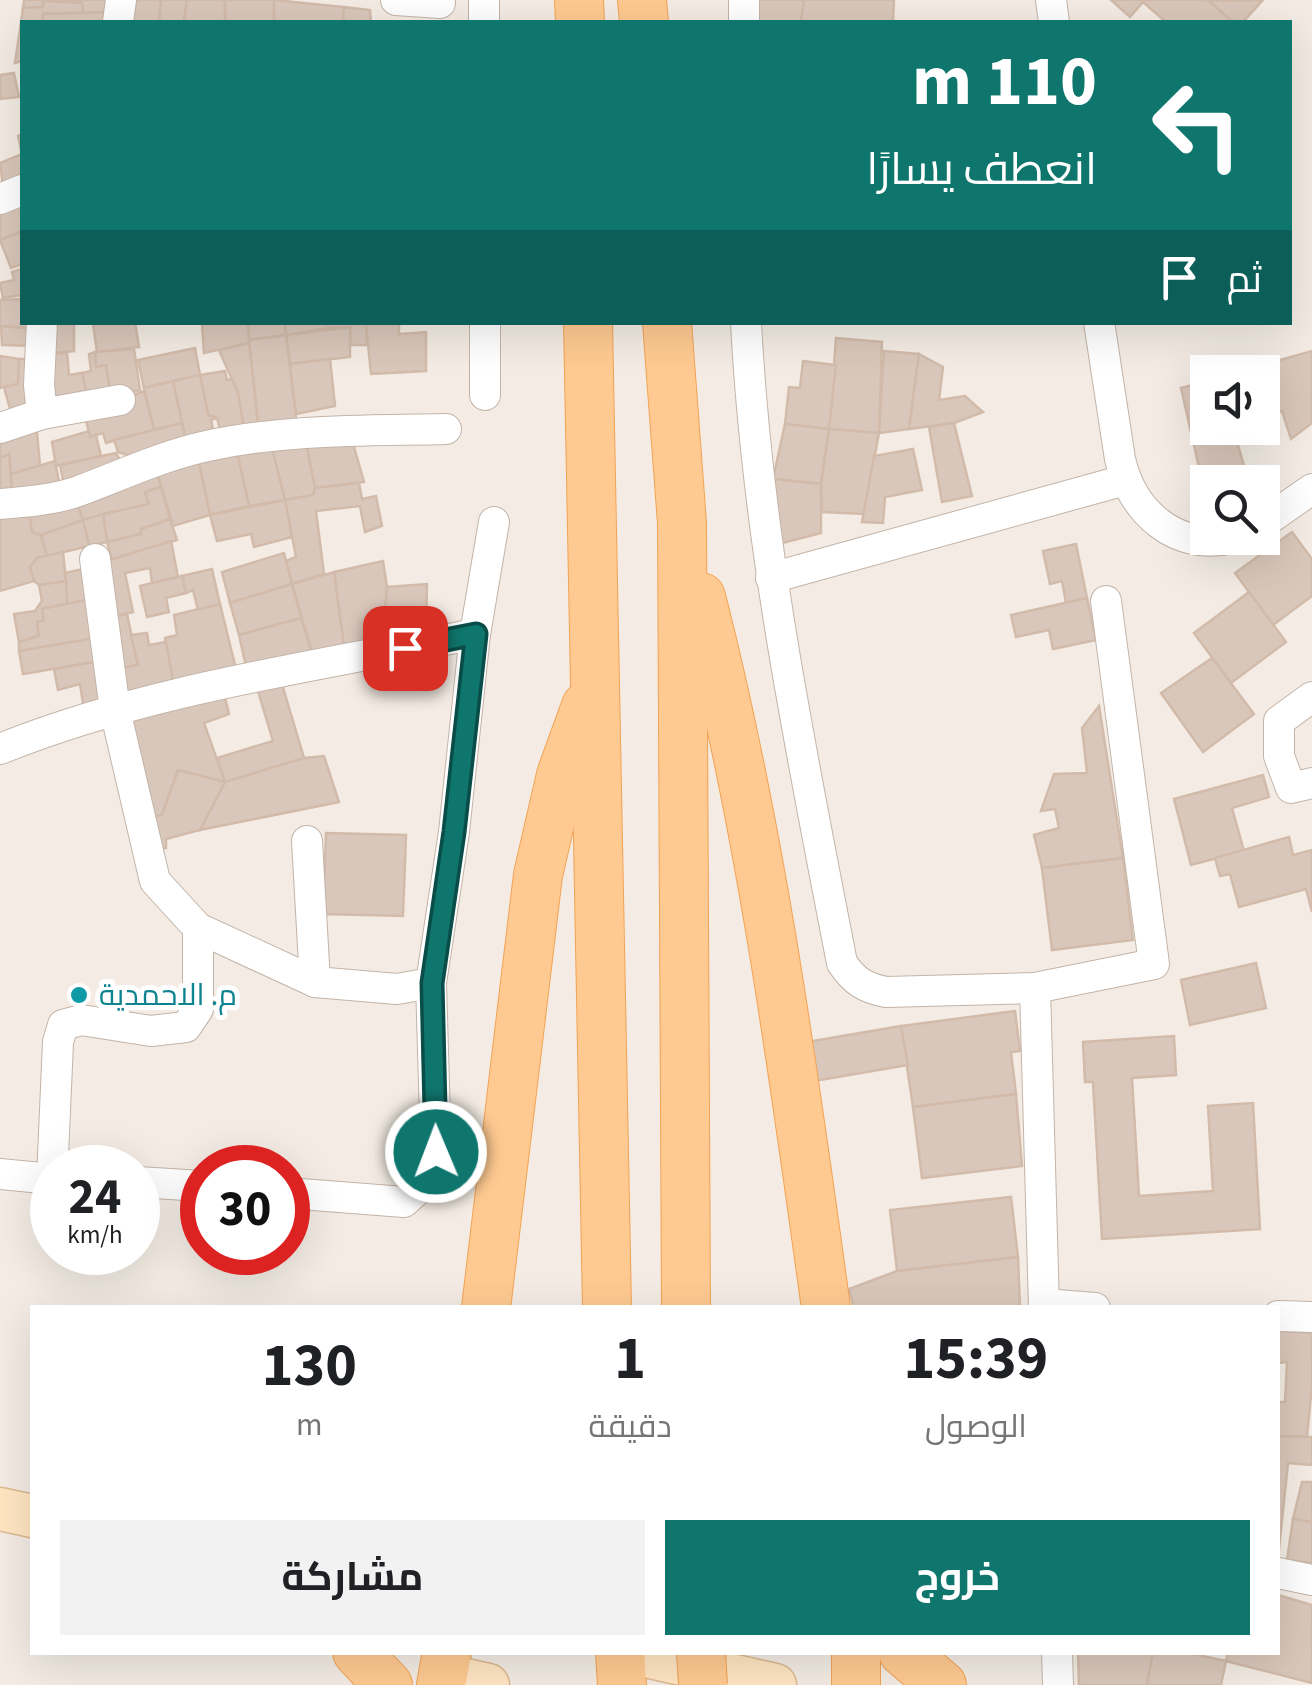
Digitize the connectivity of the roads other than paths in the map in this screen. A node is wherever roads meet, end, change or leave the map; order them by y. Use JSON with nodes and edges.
{"nodes":[{"id":1,"x":396,"y":0,"type":"edge"},
{"id":2,"x":440,"y":2,"type":"edge"},
{"id":3,"x":42,"y":325,"type":"edge"},
{"id":4,"x":485,"y":325,"type":"edge"},
{"id":5,"x":588,"y":325,"type":"edge"},
{"id":6,"x":666,"y":325,"type":"edge"},
{"id":7,"x":746,"y":325,"type":"edge"},
{"id":8,"x":1099,"y":325,"type":"edge"},
{"id":9,"x":486,"y":396,"type":"dead end"},
{"id":10,"x":120,"y":400,"type":"dead end"},
{"id":11,"x":42,"y":414,"type":"junction"},
{"id":12,"x":0,"y":428,"type":"edge"},
{"id":13,"x":446,"y":429,"type":"dead end"},
{"id":14,"x":1124,"y":480,"type":"junction"},
{"id":15,"x":1312,"y":489,"type":"edge"},
{"id":16,"x":0,"y":504,"type":"edge"},
{"id":17,"x":1280,"y":511,"type":"edge"},
{"id":18,"x":494,"y":522,"type":"dead end"},
{"id":19,"x":682,"y":523,"type":"junction"},
{"id":20,"x":1190,"y":539,"type":"edge"},
{"id":21,"x":95,"y":559,"type":"dead end"},
{"id":22,"x":771,"y":578,"type":"junction"},
{"id":23,"x":1106,"y":602,"type":"dead end"},
{"id":24,"x":476,"y":634,"type":"junction"},
{"id":25,"x":597,"y":680,"type":"junction"},
{"id":26,"x":1307,"y":703,"type":"edge"},
{"id":27,"x":115,"y":710,"type":"junction"},
{"id":28,"x":0,"y":748,"type":"edge"},
{"id":29,"x":1312,"y":783,"type":"edge"},
{"id":30,"x":306,"y":841,"type":"dead end"},
{"id":31,"x":198,"y":928,"type":"junction"},
{"id":32,"x":315,"y":982,"type":"junction"},
{"id":33,"x":432,"y":983,"type":"junction"},
{"id":34,"x":1035,"y":988,"type":"junction"},
{"id":35,"x":53,"y":1145,"type":"edge"},
{"id":36,"x":0,"y":1174,"type":"edge"},
{"id":37,"x":30,"y":1177,"type":"edge"},
{"id":38,"x":310,"y":1195,"type":"edge"},
{"id":39,"x":486,"y":1305,"type":"edge"},
{"id":40,"x":607,"y":1305,"type":"edge"},
{"id":41,"x":686,"y":1305,"type":"edge"},
{"id":42,"x":826,"y":1305,"type":"edge"},
{"id":43,"x":1044,"y":1305,"type":"edge"},
{"id":44,"x":1280,"y":1316,"type":"edge"},
{"id":45,"x":1312,"y":1317,"type":"edge"},
{"id":46,"x":0,"y":1509,"type":"edge"},
{"id":47,"x":30,"y":1516,"type":"edge"},
{"id":48,"x":1280,"y":1572,"type":"edge"},
{"id":49,"x":1312,"y":1580,"type":"edge"},
{"id":50,"x":360,"y":1655,"type":"edge"},
{"id":51,"x":620,"y":1655,"type":"edge"},
{"id":52,"x":641,"y":1655,"type":"edge"},
{"id":53,"x":700,"y":1655,"type":"edge"},
{"id":54,"x":856,"y":1655,"type":"edge"},
{"id":55,"x":907,"y":1655,"type":"edge"},
{"id":56,"x":1057,"y":1655,"type":"edge"},
{"id":57,"x":388,"y":1685,"type":"edge"},
{"id":58,"x":622,"y":1685,"type":"edge"},
{"id":59,"x":703,"y":1685,"type":"edge"},
{"id":60,"x":776,"y":1685,"type":"edge"},
{"id":61,"x":856,"y":1685,"type":"edge"},
{"id":62,"x":942,"y":1685,"type":"edge"},
{"id":63,"x":1058,"y":1685,"type":"edge"}],
"edges":[{"from":1,"to":2,"type":"street"},
{"from":3,"to":11,"type":"street"},
{"from":4,"to":9,"type":"street"},
{"from":5,"to":25,"type":"main road"},
{"from":6,"to":19,"type":"main road"},
{"from":7,"to":22,"type":"street"},
{"from":8,"to":14,"type":"street"},
{"from":10,"to":11,"type":"street"},
{"from":11,"to":12,"type":"street"},
{"from":13,"to":16,"type":"street"},
{"from":14,"to":20,"type":"street"},
{"from":14,"to":22,"type":"street"},
{"from":15,"to":17,"type":"street"},
{"from":18,"to":24,"type":"street"},
{"from":19,"to":41,"type":"main road"},
{"from":19,"to":42,"type":"main road"},
{"from":21,"to":27,"type":"street"},
{"from":22,"to":34,"type":"street"},
{"from":23,"to":34,"type":"street"},
{"from":24,"to":27,"type":"street"},
{"from":24,"to":33,"type":"street"},
{"from":25,"to":39,"type":"main road"},
{"from":25,"to":40,"type":"main road"},
{"from":26,"to":29,"type":"street"},
{"from":27,"to":28,"type":"street"},
{"from":27,"to":31,"type":"street"},
{"from":30,"to":32,"type":"street"},
{"from":31,"to":32,"type":"street"},
{"from":31,"to":35,"type":"street"},
{"from":32,"to":33,"type":"street"},
{"from":33,"to":38,"type":"street"},
{"from":34,"to":43,"type":"street"},
{"from":36,"to":37,"type":"street"},
{"from":44,"to":45,"type":"street"},
{"from":46,"to":47,"type":"main road"},
{"from":48,"to":49,"type":"street"},
{"from":50,"to":57,"type":"main road"},
{"from":51,"to":58,"type":"main road"},
{"from":52,"to":60,"type":"main road"},
{"from":53,"to":59,"type":"main road","bridge":true},
{"from":54,"to":61,"type":"main road"},
{"from":55,"to":62,"type":"main road"},
{"from":56,"to":63,"type":"street"}]}
